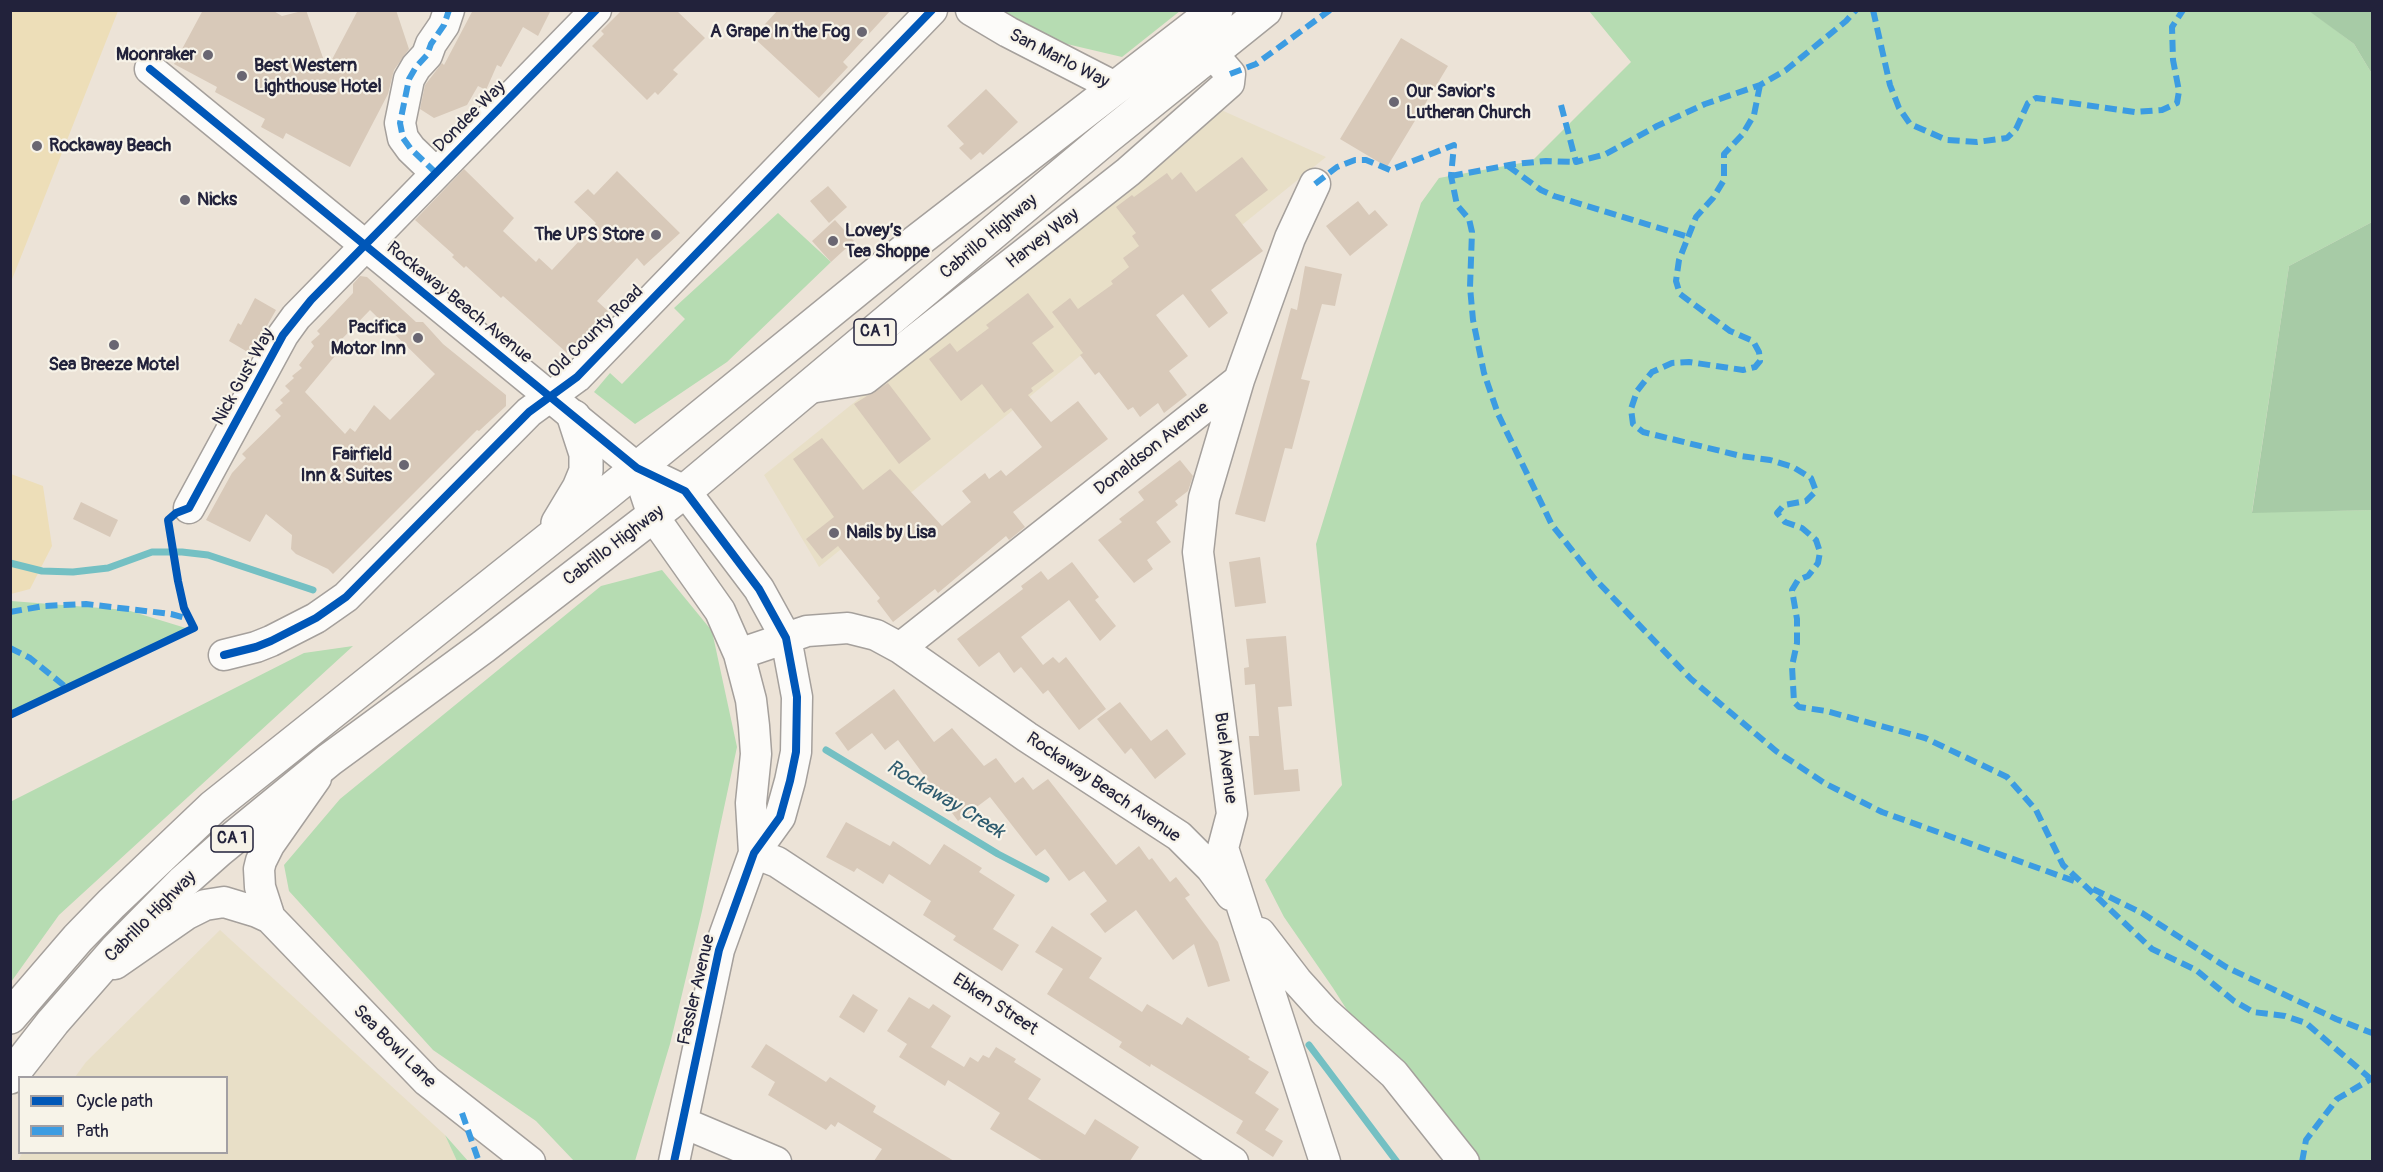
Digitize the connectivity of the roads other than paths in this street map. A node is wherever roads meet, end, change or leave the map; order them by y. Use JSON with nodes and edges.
{"nodes":[{"id":1,"x":449,"y":10,"type":"edge"},
{"id":2,"x":596,"y":10,"type":"edge"},
{"id":3,"x":932,"y":10,"type":"edge"},
{"id":4,"x":972,"y":10,"type":"edge"},
{"id":5,"x":1216,"y":10,"type":"edge"},
{"id":6,"x":1265,"y":10,"type":"edge"},
{"id":7,"x":150,"y":69,"type":"dead end"},
{"id":8,"x":1117,"y":88,"type":"junction"},
{"id":9,"x":436,"y":173,"type":"junction"},
{"id":10,"x":1315,"y":184,"type":"dead end"},
{"id":11,"x":365,"y":245,"type":"junction"},
{"id":12,"x":1239,"y":380,"type":"junction"},
{"id":13,"x":562,"y":407,"type":"junction"},
{"id":14,"x":637,"y":468,"type":"junction"},
{"id":15,"x":685,"y":491,"type":"junction"},
{"id":16,"x":189,"y":508,"type":"dead end"},
{"id":17,"x":653,"y":516,"type":"junction"},
{"id":18,"x":547,"y":541,"type":"junction"},
{"id":19,"x":786,"y":638,"type":"junction"},
{"id":20,"x":900,"y":648,"type":"junction"},
{"id":21,"x":739,"y":654,"type":"junction"},
{"id":22,"x":224,"y":655,"type":"dead end"},
{"id":23,"x":329,"y":760,"type":"junction"},
{"id":24,"x":754,"y":853,"type":"junction"},
{"id":25,"x":1247,"y":915,"type":"junction"},
{"id":26,"x":270,"y":918,"type":"junction"},
{"id":27,"x":84,"y":986,"type":"junction"},
{"id":28,"x":1325,"y":1012,"type":"junction"},
{"id":29,"x":10,"y":1017,"type":"edge"},
{"id":30,"x":1287,"y":1041,"type":"junction"},
{"id":31,"x":10,"y":1077,"type":"edge"},
{"id":32,"x":441,"y":1094,"type":"junction"},
{"id":33,"x":684,"y":1123,"type":"junction"},
{"id":34,"x":512,"y":1161,"type":"edge"},
{"id":35,"x":530,"y":1161,"type":"edge"},
{"id":36,"x":674,"y":1161,"type":"edge"},
{"id":37,"x":776,"y":1161,"type":"edge"},
{"id":38,"x":1233,"y":1161,"type":"edge"},
{"id":39,"x":1325,"y":1161,"type":"edge"},
{"id":40,"x":1464,"y":1161,"type":"edge"}],
"edges":[{"from":1,"to":9,"type":"street"},
{"from":2,"to":9,"type":"street","name":"Dondee Way"},
{"from":3,"to":13,"type":"street","name":"Old County Road"},
{"from":4,"to":8,"type":"street","name":"San Marlo Way"},
{"from":5,"to":8,"type":"highway","name":"Cabrillo Highway","number":"CA 1"},
{"from":6,"to":15,"type":"highway","name":"Cabrillo Highway","number":"CA 1"},
{"from":7,"to":11,"type":"street","name":"Rockaway Beach Avenue"},
{"from":8,"to":14,"type":"highway","name":"Cabrillo Highway","number":"CA 1"},
{"from":9,"to":11,"type":"street","name":"Dondee Way"},
{"from":10,"to":12,"type":"street"},
{"from":11,"to":13,"type":"street","name":"Rockaway Beach Avenue"},
{"from":11,"to":16,"type":"street","name":"Nick Gust Way"},
{"from":12,"to":20,"type":"street","name":"Donaldson Avenue"},
{"from":12,"to":25,"type":"street","name":"Buel Avenue"},
{"from":13,"to":14,"type":"street","name":"Rockaway Beach Avenue"},
{"from":13,"to":18,"type":"highway"},
{"from":13,"to":22,"type":"street","name":"Old County Road"},
{"from":14,"to":15,"type":"street","name":"Fassler Avenue"},
{"from":14,"to":17,"type":"street","name":"Fassler Avenue"},
{"from":14,"to":18,"type":"highway","name":"Cabrillo Highway","number":"CA 1"},
{"from":15,"to":17,"type":"highway","name":"Cabrillo Highway","number":"CA 1"},
{"from":15,"to":19,"type":"street","name":"Fassler Avenue"},
{"from":17,"to":21,"type":"street","name":"Fassler Avenue"},
{"from":17,"to":23,"type":"highway","name":"Cabrillo Highway","number":"CA 1"},
{"from":18,"to":29,"type":"highway","name":"Cabrillo Highway","number":"CA 1"},
{"from":19,"to":20,"type":"street","name":"Rockaway Beach Avenue"},
{"from":19,"to":21,"type":"street","name":"Rockaway Beach Avenue"},
{"from":19,"to":24,"type":"street","name":"Fassler Avenue"},
{"from":20,"to":25,"type":"street","name":"Rockaway Beach Avenue"},
{"from":21,"to":24,"type":"street","name":"Fassler Avenue"},
{"from":23,"to":26,"type":"street","name":"Sea Bowl Lane"},
{"from":23,"to":27,"type":"highway","name":"Cabrillo Highway","number":"CA 1"},
{"from":24,"to":33,"type":"street","name":"Fassler Avenue"},
{"from":24,"to":38,"type":"street","name":"Ebken Street"},
{"from":25,"to":28,"type":"street","name":"Rockaway Beach Avenue"},
{"from":25,"to":30,"type":"street","name":"Buel Avenue"},
{"from":26,"to":27,"type":"street","name":"Sea Bowl Lane"},
{"from":26,"to":32,"type":"street","name":"Sea Bowl Lane"},
{"from":27,"to":31,"type":"highway","name":"Cabrillo Highway","number":"CA 1"},
{"from":28,"to":30,"type":"street"},
{"from":28,"to":40,"type":"street","name":"Rockaway Beach Avenue"},
{"from":30,"to":39,"type":"street","name":"Buel Avenue"},
{"from":32,"to":34,"type":"street"},
{"from":32,"to":35,"type":"street","name":"Sea Bowl Lane"},
{"from":33,"to":36,"type":"street","name":"Fassler Avenue"},
{"from":33,"to":37,"type":"street"}]}
